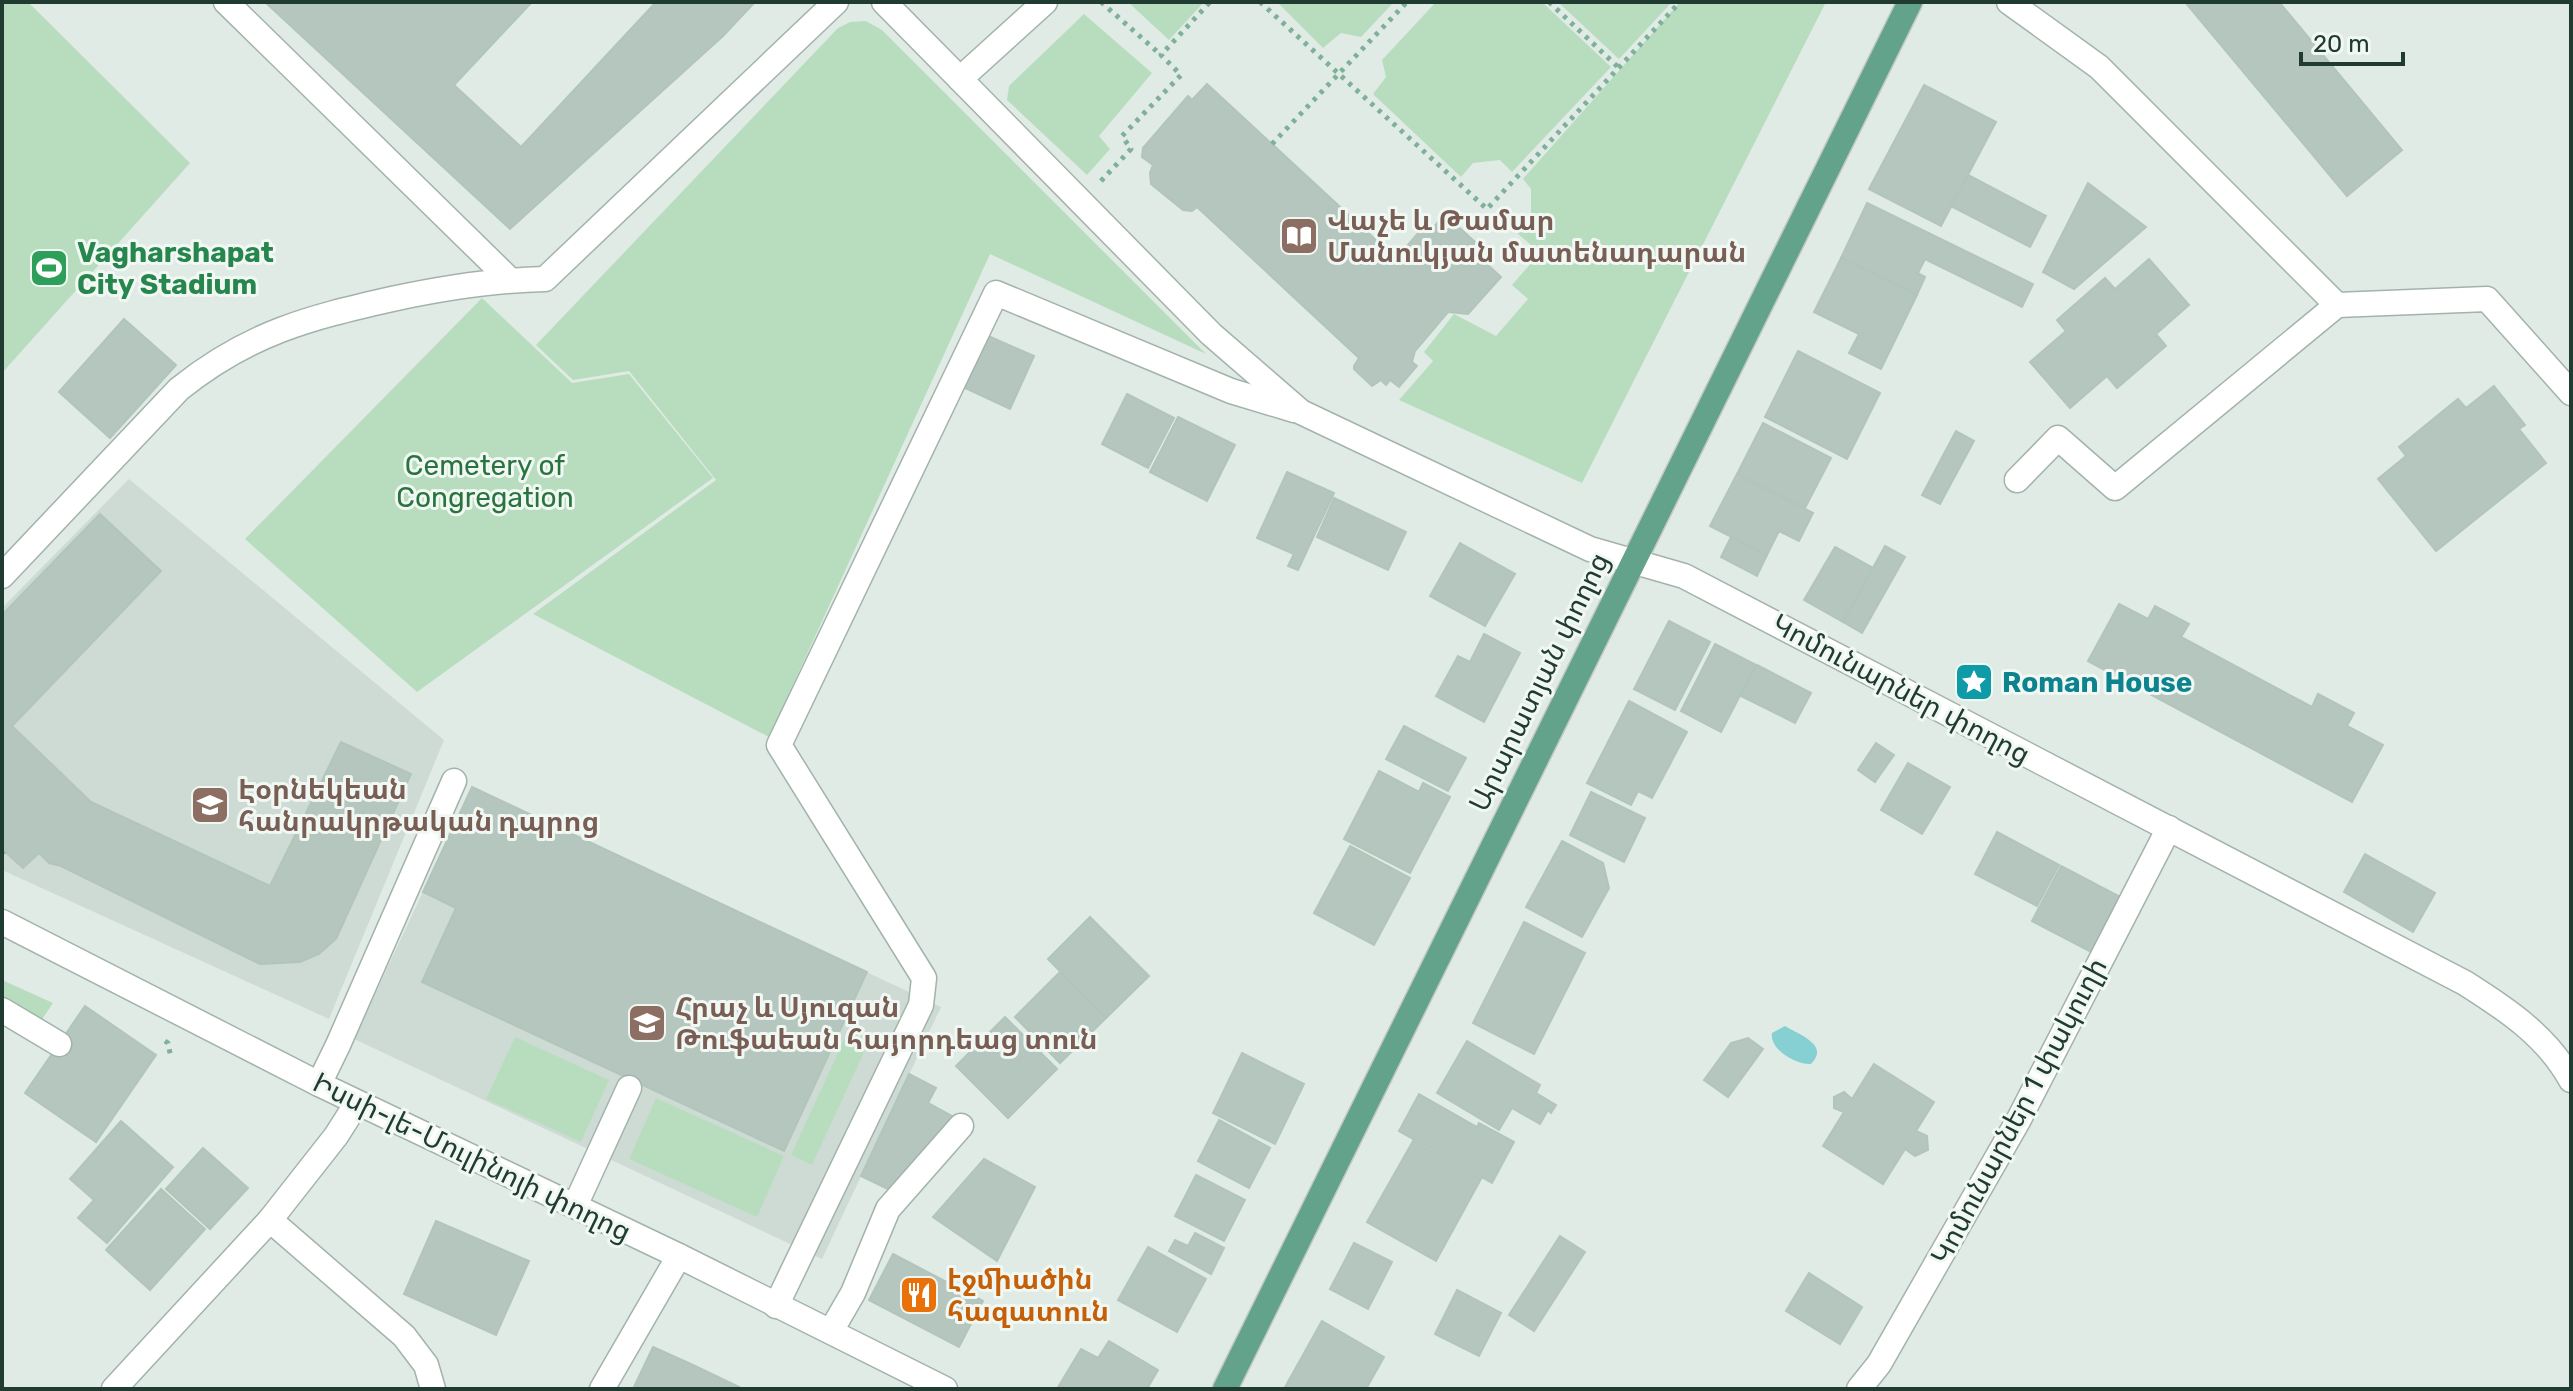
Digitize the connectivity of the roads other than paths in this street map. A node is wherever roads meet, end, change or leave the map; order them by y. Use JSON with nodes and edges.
{"nodes":[{"id":1,"x":226,"y":2,"type":"edge"},
{"id":2,"x":836,"y":2,"type":"edge"},
{"id":3,"x":884,"y":2,"type":"edge"},
{"id":4,"x":1045,"y":2,"type":"edge"},
{"id":5,"x":1910,"y":2,"type":"edge"},
{"id":6,"x":2009,"y":2,"type":"edge"},
{"id":7,"x":960,"y":79,"type":"junction"},
{"id":8,"x":510,"y":280,"type":"junction"},
{"id":9,"x":2337,"y":305,"type":"junction"},
{"id":10,"x":2571,"y":393,"type":"edge"},
{"id":11,"x":1301,"y":412,"type":"junction"},
{"id":12,"x":2017,"y":480,"type":"dead end"},
{"id":13,"x":1632,"y":561,"type":"junction"},
{"id":14,"x":2,"y":576,"type":"edge"},
{"id":15,"x":454,"y":781,"type":"dead end"},
{"id":16,"x":2169,"y":828,"type":"junction"},
{"id":17,"x":2,"y":922,"type":"edge"},
{"id":18,"x":2,"y":1010,"type":"edge"},
{"id":19,"x":59,"y":1044,"type":"dead end"},
{"id":20,"x":2568,"y":1069,"type":"edge"},
{"id":21,"x":319,"y":1084,"type":"junction"},
{"id":22,"x":629,"y":1088,"type":"dead end"},
{"id":23,"x":357,"y":1103,"type":"junction"},
{"id":24,"x":961,"y":1126,"type":"dead end"},
{"id":25,"x":575,"y":1206,"type":"junction"},
{"id":26,"x":270,"y":1220,"type":"junction"},
{"id":27,"x":679,"y":1256,"type":"junction"},
{"id":28,"x":776,"y":1306,"type":"junction"},
{"id":29,"x":831,"y":1331,"type":"junction"},
{"id":30,"x":114,"y":1389,"type":"edge"},
{"id":31,"x":433,"y":1389,"type":"edge"},
{"id":32,"x":602,"y":1389,"type":"edge"},
{"id":33,"x":945,"y":1389,"type":"edge"},
{"id":34,"x":1225,"y":1389,"type":"edge"},
{"id":35,"x":1859,"y":1389,"type":"edge"}],
"edges":[{"from":1,"to":8,"type":"street"},
{"from":2,"to":8,"type":"street"},
{"from":3,"to":7,"type":"street","name":"Կոմունարներ փողոց"},
{"from":4,"to":7,"type":"street"},
{"from":5,"to":13,"type":"main road","name":"Արարատյան փողոց"},
{"from":6,"to":9,"type":"street"},
{"from":7,"to":11,"type":"street","name":"Կոմունարներ փողոց"},
{"from":8,"to":14,"type":"street"},
{"from":9,"to":10,"type":"street"},
{"from":9,"to":12,"type":"street"},
{"from":11,"to":13,"type":"street","name":"Կոմունարներ փողոց"},
{"from":11,"to":28,"type":"street"},
{"from":13,"to":16,"type":"street","name":"Կոմունարներ փողոց"},
{"from":13,"to":34,"type":"main road","name":"Արարատյան փողոց"},
{"from":15,"to":21,"type":"street"},
{"from":16,"to":20,"type":"street","name":"Կոմունարներ փողոց"},
{"from":16,"to":35,"type":"street","name":"Կոմունարներ 1 փակուղի"},
{"from":17,"to":21,"type":"street","name":"Իսսի-լե-Մուլինոյի փողոց"},
{"from":18,"to":19,"type":"street"},
{"from":21,"to":23,"type":"street","name":"Իսսի-լե-Մուլինոյի փողոց"},
{"from":22,"to":25,"type":"street"},
{"from":23,"to":25,"type":"street","name":"Իսսի-լե-Մուլինոյի փողոց"},
{"from":23,"to":26,"type":"street"},
{"from":24,"to":29,"type":"street"},
{"from":25,"to":27,"type":"street","name":"Իսսի-լե-Մուլինոյի փողոց"},
{"from":26,"to":30,"type":"street"},
{"from":26,"to":31,"type":"street"},
{"from":27,"to":28,"type":"street","name":"Իսսի-լե-Մուլինոյի փողոց"},
{"from":27,"to":32,"type":"street"},
{"from":28,"to":29,"type":"street","name":"Իսսի-լե-Մուլինոյի փողոց"},
{"from":29,"to":33,"type":"street","name":"Իսսի-լե-Մուլինոյի փողոց"}]}
